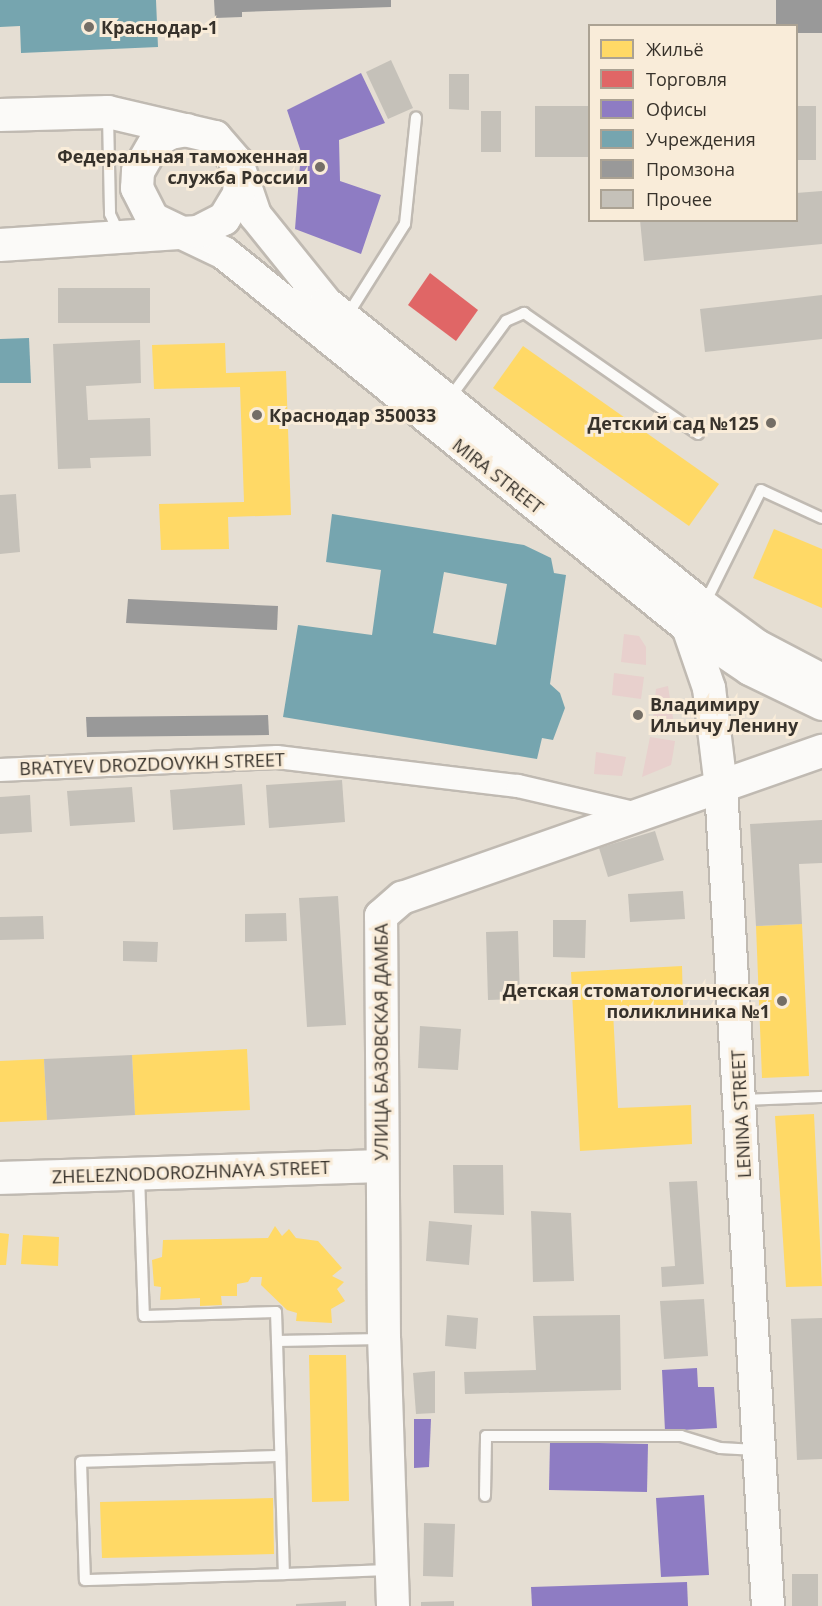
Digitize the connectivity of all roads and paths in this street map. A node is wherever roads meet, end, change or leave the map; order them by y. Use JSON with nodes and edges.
{"nodes":[{"id":1,"x":108,"y":112,"type":"junction"},
{"id":2,"x":0,"y":115,"type":"edge"},
{"id":3,"x":416,"y":118,"type":"dead end"},
{"id":4,"x":187,"y":130,"type":"junction"},
{"id":5,"x":240,"y":179,"type":"junction"},
{"id":6,"x":184,"y":233,"type":"junction"},
{"id":7,"x":122,"y":237,"type":"junction"},
{"id":8,"x":0,"y":245,"type":"edge"},
{"id":9,"x":345,"y":318,"type":"junction"},
{"id":10,"x":447,"y":402,"type":"junction"},
{"id":11,"x":698,"y":434,"type":"dead end"},
{"id":12,"x":822,"y":518,"type":"edge"},
{"id":13,"x":696,"y":616,"type":"junction"},
{"id":14,"x":822,"y":680,"type":"edge"},
{"id":15,"x":822,"y":704,"type":"edge"},
{"id":16,"x":822,"y":751,"type":"edge"},
{"id":17,"x":0,"y":770,"type":"edge"},
{"id":18,"x":721,"y":787,"type":"junction"},
{"id":19,"x":638,"y":814,"type":"junction"},
{"id":20,"x":822,"y":1097,"type":"edge"},
{"id":21,"x":740,"y":1100,"type":"junction"},
{"id":22,"x":382,"y":1166,"type":"junction"},
{"id":23,"x":139,"y":1174,"type":"junction"},
{"id":24,"x":0,"y":1178,"type":"edge"},
{"id":25,"x":384,"y":1339,"type":"junction"},
{"id":26,"x":277,"y":1341,"type":"junction"},
{"id":27,"x":762,"y":1450,"type":"junction"},
{"id":28,"x":280,"y":1456,"type":"junction"},
{"id":29,"x":485,"y":1496,"type":"dead end"},
{"id":30,"x":392,"y":1570,"type":"junction"},
{"id":31,"x":284,"y":1574,"type":"junction"},
{"id":32,"x":393,"y":1606,"type":"edge"},
{"id":33,"x":768,"y":1606,"type":"edge"}],
"edges":[{"from":1,"to":2,"type":"main road"},
{"from":1,"to":4,"type":"main road"},
{"from":1,"to":7,"type":"lane"},
{"from":3,"to":9,"type":"lane"},
{"from":4,"to":5,"type":"main road"},
{"from":4,"to":6,"type":"main road"},
{"from":5,"to":6,"type":"main road"},
{"from":5,"to":9,"type":"main road","name":"MIRA STREET"},
{"from":6,"to":7,"type":"main road"},
{"from":6,"to":13,"type":"main road","name":"MIRA STREET"},
{"from":7,"to":8,"type":"main road"},
{"from":9,"to":10,"type":"main road","name":"MIRA STREET"},
{"from":10,"to":11,"type":"lane"},
{"from":10,"to":13,"type":"main road","name":"MIRA STREET"},
{"from":12,"to":13,"type":"lane"},
{"from":13,"to":14,"type":"main road","name":"MIRA STREET"},
{"from":13,"to":15,"type":"main road","name":"MIRA STREET"},
{"from":13,"to":18,"type":"main road","name":"LENINA STREET"},
{"from":16,"to":18,"type":"main road","name":"УЛИЦА БАЗОВСКАЯ ДАМБА"},
{"from":17,"to":19,"type":"street","name":"BRATYEV DROZDOVYKH STREET"},
{"from":18,"to":19,"type":"main road","name":"УЛИЦА БАЗОВСКАЯ ДАМБА"},
{"from":18,"to":21,"type":"main road","name":"LENINA STREET"},
{"from":19,"to":22,"type":"main road","name":"УЛИЦА БАЗОВСКАЯ ДАМБА"},
{"from":20,"to":21,"type":"lane"},
{"from":21,"to":27,"type":"main road","name":"LENINA STREET"},
{"from":22,"to":23,"type":"main road","name":"ZHELEZNODOROZHNAYA STREET"},
{"from":22,"to":25,"type":"main road","name":"УЛИЦА БАЗОВСКАЯ ДАМБА"},
{"from":23,"to":24,"type":"main road","name":"ZHELEZNODOROZHNAYA STREET"},
{"from":23,"to":26,"type":"lane"},
{"from":25,"to":26,"type":"lane"},
{"from":25,"to":30,"type":"main road","name":"УЛИЦА БАЗОВСКАЯ ДАМБА"},
{"from":26,"to":28,"type":"lane"},
{"from":27,"to":29,"type":"lane"},
{"from":27,"to":33,"type":"main road","name":"LENINA STREET"},
{"from":28,"to":31,"type":"lane"},
{"from":28,"to":31,"type":"lane"},
{"from":30,"to":31,"type":"lane"},
{"from":30,"to":32,"type":"main road","name":"УЛИЦА БАЗОВСКАЯ ДАМБА"}]}
